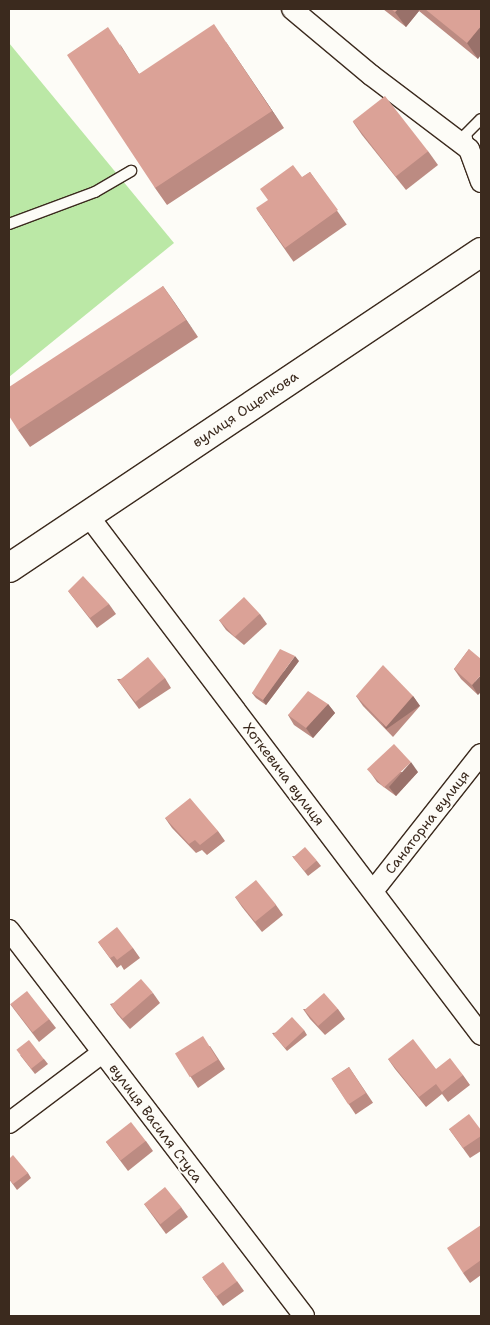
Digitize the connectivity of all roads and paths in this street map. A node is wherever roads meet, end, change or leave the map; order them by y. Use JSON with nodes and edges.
{"nodes":[{"id":1,"x":292,"y":9,"type":"edge"},
{"id":2,"x":481,"y":119,"type":"edge"},
{"id":3,"x":469,"y":149,"type":"junction"},
{"id":4,"x":130,"y":170,"type":"edge"},
{"id":5,"x":481,"y":182,"type":"edge"},
{"id":6,"x":9,"y":224,"type":"edge"},
{"id":7,"x":481,"y":252,"type":"edge"},
{"id":8,"x":87,"y":514,"type":"junction"},
{"id":9,"x":9,"y":568,"type":"edge"},
{"id":10,"x":481,"y":754,"type":"edge"},
{"id":11,"x":373,"y":891,"type":"junction"},
{"id":12,"x":9,"y":930,"type":"edge"},
{"id":13,"x":481,"y":1035,"type":"edge"},
{"id":14,"x":102,"y":1053,"type":"junction"},
{"id":15,"x":9,"y":1123,"type":"edge"},
{"id":16,"x":304,"y":1316,"type":"edge"}],
"edges":[{"from":1,"to":3,"type":"street"},
{"from":2,"to":3,"type":"lane"},
{"from":3,"to":5,"type":"street"},
{"from":4,"to":6,"type":"lane"},
{"from":7,"to":8,"type":"highway","name":"вулиця Ощепкова"},
{"from":8,"to":9,"type":"highway","name":"вулиця Ощепкова"},
{"from":8,"to":11,"type":"street","name":"Хоткевича вулиця"},
{"from":10,"to":11,"type":"street","name":"Санаторна вулиця"},
{"from":11,"to":13,"type":"street","name":"Хоткевича вулиця"},
{"from":12,"to":14,"type":"street","name":"вулиця Василя Стуса"},
{"from":14,"to":15,"type":"street"},
{"from":14,"to":16,"type":"street","name":"вулиця Василя Стуса"}]}
